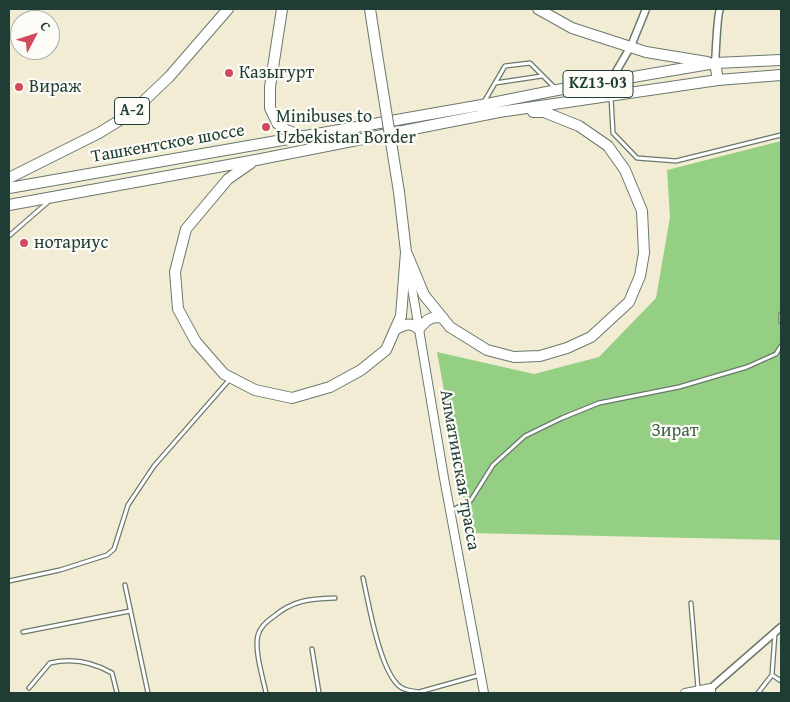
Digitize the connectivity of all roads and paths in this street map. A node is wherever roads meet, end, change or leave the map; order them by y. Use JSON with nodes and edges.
{"nodes":[{"id":1,"x":228,"y":9,"type":"edge"},
{"id":2,"x":282,"y":9,"type":"edge"},
{"id":3,"x":370,"y":9,"type":"edge"},
{"id":4,"x":538,"y":9,"type":"edge"},
{"id":5,"x":646,"y":9,"type":"edge"},
{"id":6,"x":720,"y":9,"type":"edge"},
{"id":7,"x":631,"y":46,"type":"junction"},
{"id":8,"x":781,"y":60,"type":"edge"},
{"id":9,"x":715,"y":64,"type":"junction"},
{"id":10,"x":781,"y":75,"type":"edge"},
{"id":11,"x":542,"y":76,"type":"junction"},
{"id":12,"x":718,"y":80,"type":"junction"},
{"id":13,"x":610,"y":82,"type":"junction"},
{"id":14,"x":494,"y":83,"type":"junction"},
{"id":15,"x":557,"y":90,"type":"junction"},
{"id":16,"x":611,"y":96,"type":"junction"},
{"id":17,"x":482,"y":108,"type":"junction"},
{"id":18,"x":500,"y":112,"type":"junction"},
{"id":19,"x":781,"y":135,"type":"edge"},
{"id":20,"x":306,"y":136,"type":"junction"},
{"id":21,"x":313,"y":149,"type":"junction"},
{"id":22,"x":256,"y":160,"type":"junction"},
{"id":23,"x":9,"y":178,"type":"edge"},
{"id":24,"x":50,"y":181,"type":"junction"},
{"id":25,"x":9,"y":188,"type":"edge"},
{"id":26,"x":54,"y":197,"type":"junction"},
{"id":27,"x":9,"y":205,"type":"edge"},
{"id":28,"x":9,"y":236,"type":"edge"},
{"id":29,"x":406,"y":252,"type":"junction"},
{"id":30,"x":781,"y":314,"type":"edge"},
{"id":31,"x":443,"y":318,"type":"junction"},
{"id":32,"x":781,"y":322,"type":"edge"},
{"id":33,"x":396,"y":328,"type":"junction"},
{"id":34,"x":419,"y":329,"type":"junction"},
{"id":35,"x":781,"y":346,"type":"edge"},
{"id":36,"x":232,"y":378,"type":"junction"},
{"id":37,"x":450,"y":512,"type":"junction"},
{"id":38,"x":363,"y":578,"type":"dead end"},
{"id":39,"x":9,"y":580,"type":"edge"},
{"id":40,"x":125,"y":585,"type":"dead end"},
{"id":41,"x":335,"y":598,"type":"dead end"},
{"id":42,"x":691,"y":602,"type":"dead end"},
{"id":43,"x":130,"y":611,"type":"junction"},
{"id":44,"x":781,"y":627,"type":"edge"},
{"id":45,"x":23,"y":632,"type":"dead end"},
{"id":46,"x":775,"y":632,"type":"junction"},
{"id":47,"x":312,"y":649,"type":"dead end"},
{"id":48,"x":481,"y":675,"type":"junction"},
{"id":49,"x":772,"y":675,"type":"junction"},
{"id":50,"x":781,"y":681,"type":"edge"},
{"id":51,"x":29,"y":688,"type":"dead end"},
{"id":52,"x":698,"y":691,"type":"junction"},
{"id":53,"x":711,"y":691,"type":"edge"},
{"id":54,"x":117,"y":693,"type":"edge"},
{"id":55,"x":148,"y":693,"type":"edge"},
{"id":56,"x":266,"y":693,"type":"edge"},
{"id":57,"x":319,"y":693,"type":"edge"},
{"id":58,"x":484,"y":693,"type":"edge"},
{"id":59,"x":685,"y":693,"type":"edge"},
{"id":60,"x":758,"y":693,"type":"edge"}],
"edges":[{"from":1,"to":23,"type":"main road","number":"A-2"},
{"from":2,"to":20,"type":"main road"},
{"from":3,"to":29,"type":"main road","bridge":true},
{"from":4,"to":7,"type":"main road"},
{"from":5,"to":7,"type":"street"},
{"from":6,"to":9,"type":"street"},
{"from":7,"to":9,"type":"main road"},
{"from":7,"to":13,"type":"street"},
{"from":8,"to":9,"type":"main road"},
{"from":9,"to":12,"type":"main road"},
{"from":9,"to":13,"type":"main road","number":"KZ13-03"},
{"from":10,"to":12,"type":"main road"},
{"from":11,"to":14,"type":"lane"},
{"from":11,"to":14,"type":"lane"},
{"from":11,"to":15,"type":"lane"},
{"from":12,"to":16,"type":"main road","number":"KZ13-03"},
{"from":13,"to":15,"type":"main road","number":"KZ13-03"},
{"from":13,"to":16,"type":"street"},
{"from":14,"to":17,"type":"lane"},
{"from":15,"to":17,"type":"main road","number":"KZ13-03"},
{"from":16,"to":18,"type":"main road","number":"KZ13-03"},
{"from":16,"to":19,"type":"lane"},
{"from":17,"to":18,"type":"main road"},
{"from":17,"to":20,"type":"main road","name":"Ташкентское шоссе","number":"KZ13-03"},
{"from":17,"to":21,"type":"main road","number":"KZ13-03"},
{"from":18,"to":31,"type":"main road"},
{"from":20,"to":21,"type":"main road"},
{"from":20,"to":24,"type":"main road","name":"Ташкентское шоссе","number":"KZ13-03"},
{"from":21,"to":22,"type":"main road","number":"KZ13-03"},
{"from":22,"to":26,"type":"main road","number":"KZ13-03"},
{"from":22,"to":36,"type":"main road"},
{"from":24,"to":25,"type":"main road","name":"Ташкентское шоссе","number":"KZ13-03"},
{"from":24,"to":26,"type":"main road"},
{"from":26,"to":27,"type":"main road","number":"KZ13-03"},
{"from":26,"to":28,"type":"lane"},
{"from":29,"to":31,"type":"main road"},
{"from":29,"to":33,"type":"main road"},
{"from":29,"to":34,"type":"street","name":"Алматинская трасса"},
{"from":30,"to":32,"type":"lane"},
{"from":31,"to":34,"type":"main road"},
{"from":33,"to":34,"type":"main road"},
{"from":33,"to":36,"type":"main road"},
{"from":34,"to":37,"type":"street","name":"Алматинская трасса"},
{"from":35,"to":37,"type":"lane"},
{"from":36,"to":39,"type":"lane"},
{"from":37,"to":48,"type":"street","name":"Алматинская трасса"},
{"from":38,"to":48,"type":"lane"},
{"from":40,"to":43,"type":"lane"},
{"from":41,"to":56,"type":"lane"},
{"from":42,"to":52,"type":"lane"},
{"from":43,"to":45,"type":"lane"},
{"from":43,"to":55,"type":"lane"},
{"from":44,"to":46,"type":"street"},
{"from":46,"to":49,"type":"lane"},
{"from":46,"to":53,"type":"street"},
{"from":47,"to":57,"type":"lane"},
{"from":48,"to":58,"type":"street","name":"Алматинская трасса"},
{"from":49,"to":50,"type":"lane"},
{"from":49,"to":60,"type":"lane"},
{"from":51,"to":54,"type":"lane"},
{"from":52,"to":53,"type":"street"},
{"from":52,"to":59,"type":"street"}]}
